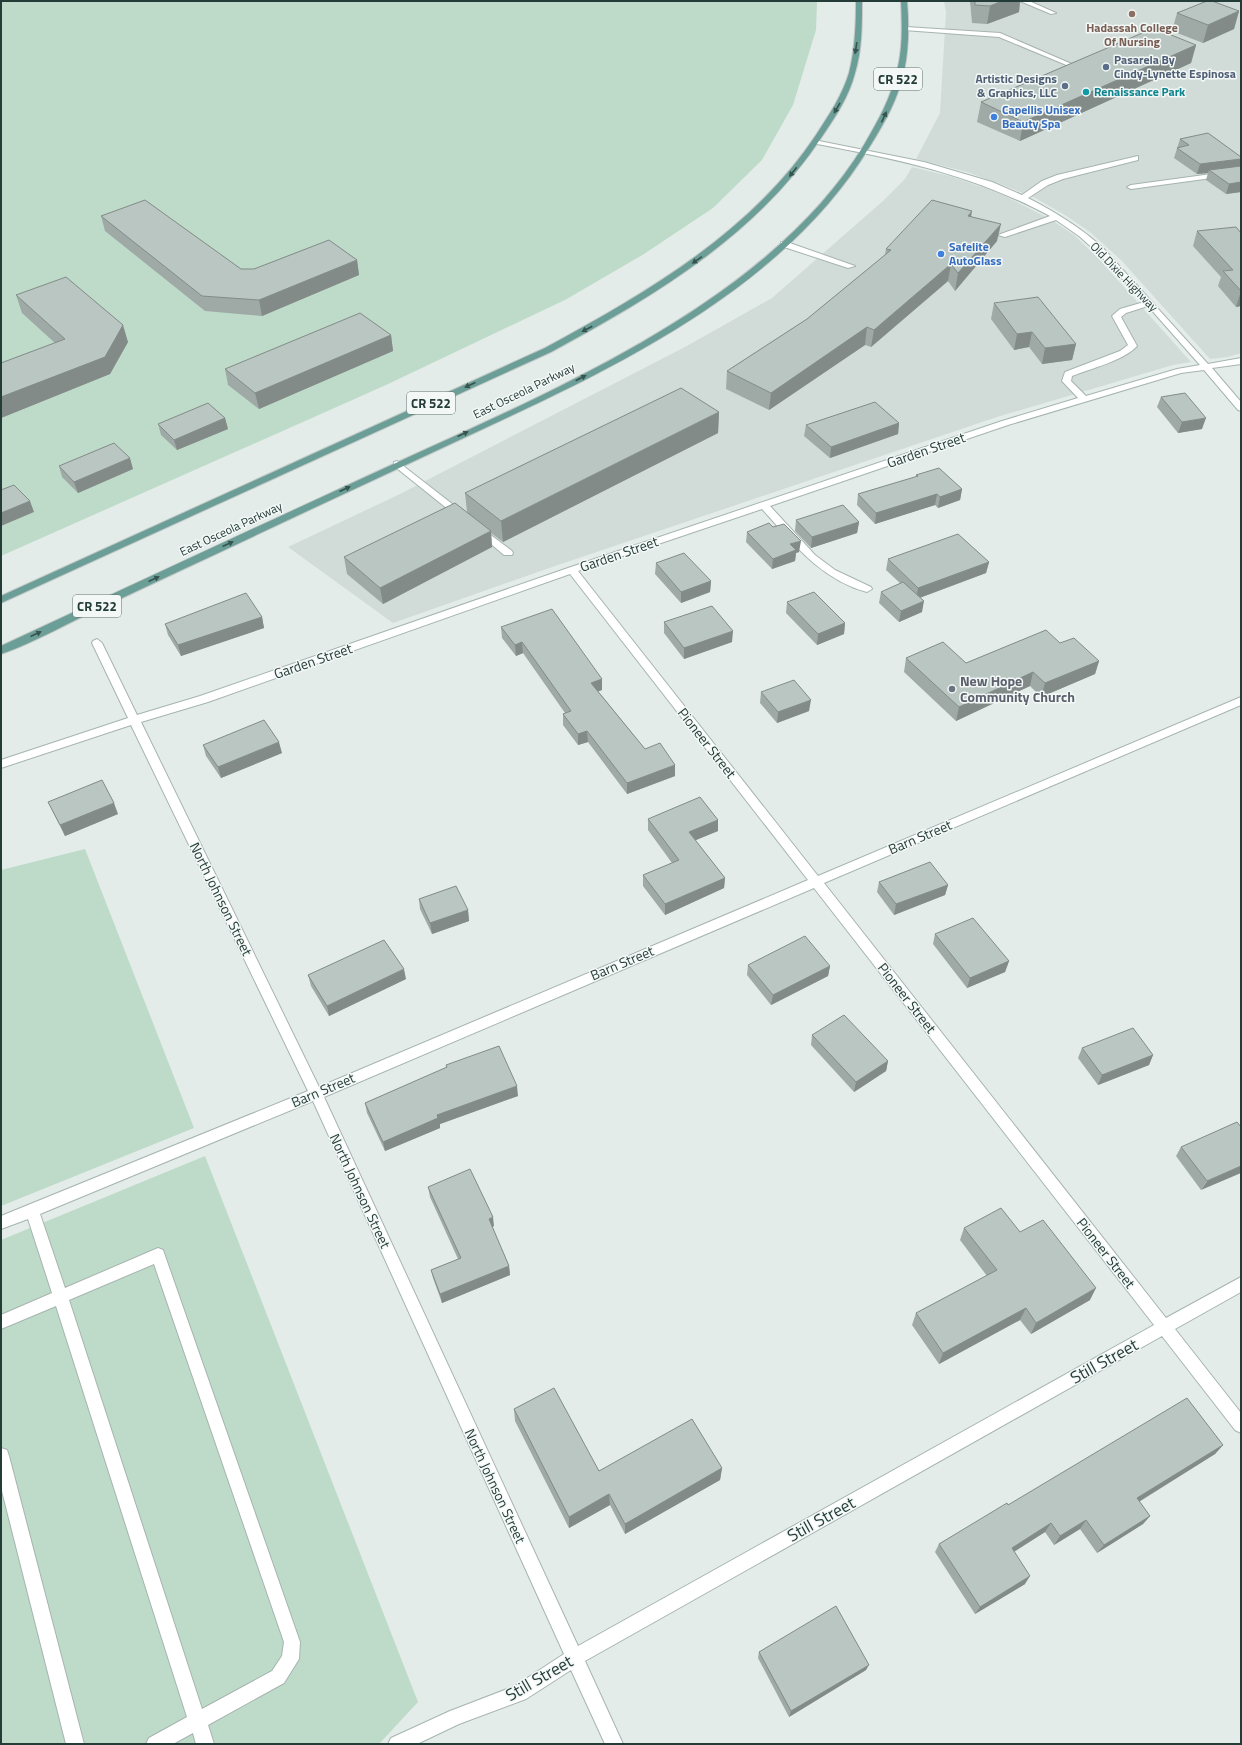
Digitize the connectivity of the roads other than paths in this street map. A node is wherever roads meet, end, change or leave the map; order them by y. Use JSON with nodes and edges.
{"nodes":[{"id":1,"x":859,"y":1,"type":"edge"},
{"id":2,"x":904,"y":1,"type":"edge"},
{"id":3,"x":1023,"y":1,"type":"edge"},
{"id":4,"x":1053,"y":13,"type":"dead end"},
{"id":5,"x":906,"y":29,"type":"junction"},
{"id":6,"x":1078,"y":68,"type":"edge"},
{"id":7,"x":817,"y":142,"type":"junction"},
{"id":8,"x":866,"y":151,"type":"junction"},
{"id":9,"x":1135,"y":158,"type":"dead end"},
{"id":10,"x":1241,"y":172,"type":"edge"},
{"id":11,"x":1131,"y":187,"type":"dead end"},
{"id":12,"x":1022,"y":198,"type":"junction"},
{"id":13,"x":1057,"y":217,"type":"junction"},
{"id":14,"x":1002,"y":235,"type":"edge"},
{"id":15,"x":784,"y":244,"type":"junction"},
{"id":16,"x":851,"y":266,"type":"dead end"},
{"id":17,"x":1150,"y":303,"type":"junction"},
{"id":18,"x":1241,"y":361,"type":"edge"},
{"id":19,"x":1206,"y":366,"type":"junction"},
{"id":20,"x":1084,"y":399,"type":"junction"},
{"id":21,"x":1241,"y":408,"type":"edge"},
{"id":22,"x":397,"y":464,"type":"junction"},
{"id":23,"x":764,"y":505,"type":"junction"},
{"id":24,"x":508,"y":552,"type":"dead end"},
{"id":25,"x":572,"y":570,"type":"junction"},
{"id":26,"x":867,"y":589,"type":"dead end"},
{"id":27,"x":1,"y":600,"type":"edge"},
{"id":28,"x":97,"y":643,"type":"dead end"},
{"id":29,"x":1,"y":650,"type":"edge"},
{"id":30,"x":1241,"y":701,"type":"edge"},
{"id":31,"x":134,"y":720,"type":"junction"},
{"id":32,"x":1,"y":764,"type":"edge"},
{"id":33,"x":815,"y":880,"type":"junction"},
{"id":34,"x":316,"y":1094,"type":"junction"},
{"id":35,"x":32,"y":1210,"type":"junction"},
{"id":36,"x":1,"y":1223,"type":"edge"},
{"id":37,"x":1241,"y":1284,"type":"edge"},
{"id":38,"x":60,"y":1296,"type":"junction"},
{"id":39,"x":1,"y":1322,"type":"edge"},
{"id":40,"x":1165,"y":1328,"type":"junction"},
{"id":41,"x":1241,"y":1425,"type":"edge"},
{"id":42,"x":1,"y":1456,"type":"edge"},
{"id":43,"x":574,"y":1658,"type":"junction"},
{"id":44,"x":198,"y":1721,"type":"junction"},
{"id":45,"x":75,"y":1744,"type":"edge"},
{"id":46,"x":155,"y":1744,"type":"edge"},
{"id":47,"x":205,"y":1744,"type":"edge"},
{"id":48,"x":397,"y":1744,"type":"edge"},
{"id":49,"x":614,"y":1744,"type":"edge"}],
"edges":[{"from":1,"to":7,"type":"main road","name":"East Osceola Parkway","number":"CR 522","one_way":true},
{"from":2,"to":5,"type":"main road","name":"East Osceola Parkway","number":"CR 522"},
{"from":3,"to":4,"type":"street"},
{"from":5,"to":6,"type":"street"},
{"from":8,"to":5,"type":"main road","name":"East Osceola Parkway","number":"CR 522","one_way":true},
{"from":7,"to":8,"type":"street","name":"Old Dixie Highway"},
{"from":7,"to":27,"type":"main road","name":"East Osceola Parkway","number":"CR 522","one_way":true},
{"from":8,"to":12,"type":"street","name":"Old Dixie Highway"},
{"from":8,"to":15,"type":"main road","name":"East Osceola Parkway","number":"CR 522"},
{"from":9,"to":12,"type":"street"},
{"from":10,"to":11,"type":"street"},
{"from":12,"to":13,"type":"street","name":"Old Dixie Highway"},
{"from":13,"to":14,"type":"street"},
{"from":13,"to":17,"type":"street","name":"Old Dixie Highway"},
{"from":15,"to":16,"type":"street"},
{"from":22,"to":15,"type":"main road","name":"East Osceola Parkway","number":"CR 522","one_way":true},
{"from":17,"to":19,"type":"street","name":"Old Dixie Highway"},
{"from":17,"to":20,"type":"street"},
{"from":18,"to":19,"type":"street","name":"Garden Street"},
{"from":19,"to":20,"type":"street","name":"Garden Street"},
{"from":19,"to":21,"type":"street","name":"Old Dixie Highway"},
{"from":20,"to":23,"type":"street","name":"Garden Street"},
{"from":22,"to":24,"type":"street"},
{"from":29,"to":22,"type":"main road","name":"East Osceola Parkway","number":"CR 522","one_way":true},
{"from":23,"to":25,"type":"street","name":"Garden Street"},
{"from":23,"to":26,"type":"street"},
{"from":25,"to":31,"type":"street","name":"Garden Street"},
{"from":25,"to":33,"type":"street","name":"Pioneer Street"},
{"from":28,"to":31,"type":"street","name":"North Johnson Street"},
{"from":30,"to":33,"type":"street","name":"Barn Street"},
{"from":31,"to":32,"type":"street","name":"Garden Street"},
{"from":31,"to":34,"type":"street","name":"North Johnson Street"},
{"from":33,"to":34,"type":"street","name":"Barn Street"},
{"from":33,"to":40,"type":"street","name":"Pioneer Street"},
{"from":34,"to":35,"type":"street","name":"Barn Street"},
{"from":34,"to":43,"type":"street","name":"North Johnson Street"},
{"from":35,"to":36,"type":"street","name":"Barn Street"},
{"from":35,"to":38,"type":"street"},
{"from":37,"to":40,"type":"street","name":"Still Street"},
{"from":38,"to":39,"type":"street"},
{"from":38,"to":44,"type":"street"},
{"from":38,"to":44,"type":"street"},
{"from":40,"to":41,"type":"street","name":"Pioneer Street"},
{"from":40,"to":43,"type":"street","name":"Still Street"},
{"from":42,"to":45,"type":"street"},
{"from":43,"to":48,"type":"street","name":"Still Street"},
{"from":43,"to":49,"type":"street","name":"North Johnson Street"},
{"from":44,"to":46,"type":"street"},
{"from":44,"to":47,"type":"street"}]}
